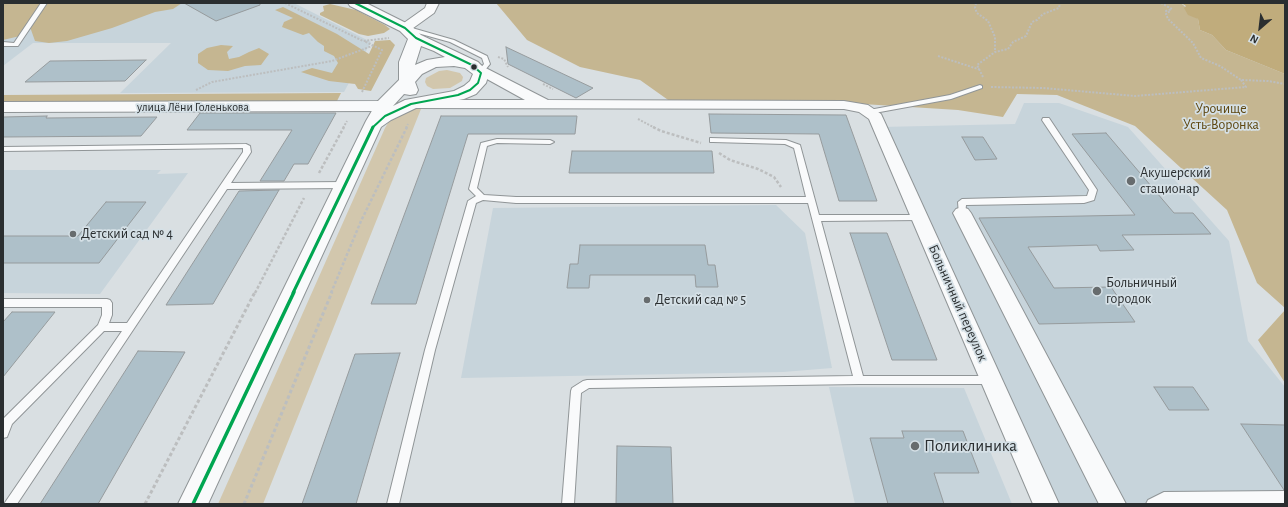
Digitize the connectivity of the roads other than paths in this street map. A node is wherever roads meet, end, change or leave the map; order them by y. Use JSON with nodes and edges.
{"nodes":[{"id":1,"x":44,"y":3,"type":"edge"},
{"id":2,"x":355,"y":3,"type":"edge"},
{"id":3,"x":433,"y":3,"type":"edge"},
{"id":4,"x":410,"y":33,"type":"junction"},
{"id":5,"x":3,"y":44,"type":"edge"},
{"id":6,"x":477,"y":73,"type":"junction"},
{"id":7,"x":407,"y":81,"type":"junction"},
{"id":8,"x":980,"y":87,"type":"road end"},
{"id":9,"x":443,"y":98,"type":"junction"},
{"id":10,"x":414,"y":104,"type":"junction"},
{"id":11,"x":555,"y":105,"type":"junction"},
{"id":12,"x":383,"y":106,"type":"junction"},
{"id":13,"x":3,"y":107,"type":"edge"},
{"id":14,"x":866,"y":110,"type":"junction"},
{"id":15,"x":1046,"y":120,"type":"dead end"},
{"id":16,"x":372,"y":128,"type":"junction"},
{"id":17,"x":550,"y":142,"type":"dead end"},
{"id":18,"x":709,"y":143,"type":"road end"},
{"id":19,"x":3,"y":148,"type":"edge"},
{"id":20,"x":225,"y":186,"type":"junction"},
{"id":21,"x":344,"y":186,"type":"junction"},
{"id":22,"x":482,"y":197,"type":"junction"},
{"id":23,"x":811,"y":200,"type":"junction"},
{"id":24,"x":962,"y":214,"type":"joint"},
{"id":25,"x":920,"y":217,"type":"junction"},
{"id":26,"x":815,"y":218,"type":"junction"},
{"id":27,"x":3,"y":303,"type":"edge"},
{"id":28,"x":102,"y":327,"type":"junction"},
{"id":29,"x":130,"y":327,"type":"junction"},
{"id":30,"x":859,"y":380,"type":"junction"},
{"id":31,"x":991,"y":380,"type":"junction"},
{"id":32,"x":3,"y":433,"type":"edge"},
{"id":33,"x":1285,"y":497,"type":"edge"},
{"id":34,"x":10,"y":504,"type":"edge"},
{"id":35,"x":193,"y":504,"type":"edge"},
{"id":36,"x":393,"y":504,"type":"edge"},
{"id":37,"x":568,"y":504,"type":"edge"},
{"id":38,"x":1046,"y":504,"type":"edge"},
{"id":39,"x":1113,"y":504,"type":"edge"},
{"id":40,"x":1152,"y":504,"type":"edge"}],
"edges":[{"from":1,"to":5,"type":"lane"},
{"from":2,"to":4,"type":"main road"},
{"from":3,"to":4,"type":"street"},
{"from":4,"to":6,"type":"main road"},
{"from":4,"to":7,"type":"main road"},
{"from":6,"to":7,"type":"main road"},
{"from":6,"to":9,"type":"main road"},
{"from":6,"to":11,"type":"street"},
{"from":7,"to":9,"type":"main road"},
{"from":7,"to":12,"type":"main road"},
{"from":8,"to":14,"type":"lane"},
{"from":9,"to":10,"type":"main road"},
{"from":10,"to":11,"type":"street"},
{"from":10,"to":12,"type":"street"},
{"from":10,"to":16,"type":"main road"},
{"from":11,"to":14,"type":"street"},
{"from":12,"to":13,"type":"main road","name":"улица Лёни Голенькова"},
{"from":12,"to":16,"type":"main road"},
{"from":14,"to":25,"type":"street","name":"Больничный переулок"},
{"from":15,"to":24,"type":"lane"},
{"from":16,"to":21,"type":"main road"},
{"from":17,"to":22,"type":"lane"},
{"from":18,"to":23,"type":"lane"},
{"from":19,"to":20,"type":"lane"},
{"from":20,"to":21,"type":"lane"},
{"from":20,"to":29,"type":"lane"},
{"from":21,"to":35,"type":"main road"},
{"from":22,"to":23,"type":"lane"},
{"from":22,"to":36,"type":"lane"},
{"from":23,"to":26,"type":"lane"},
{"from":24,"to":39,"type":"street"},
{"from":25,"to":26,"type":"lane"},
{"from":25,"to":31,"type":"street","name":"Больничный переулок"},
{"from":26,"to":30,"type":"lane"},
{"from":27,"to":28,"type":"lane"},
{"from":28,"to":29,"type":"lane"},
{"from":28,"to":32,"type":"lane"},
{"from":29,"to":34,"type":"lane"},
{"from":30,"to":31,"type":"lane"},
{"from":30,"to":37,"type":"lane"},
{"from":31,"to":38,"type":"street","name":"Больничный переулок"},
{"from":33,"to":40,"type":"lane"}]}
